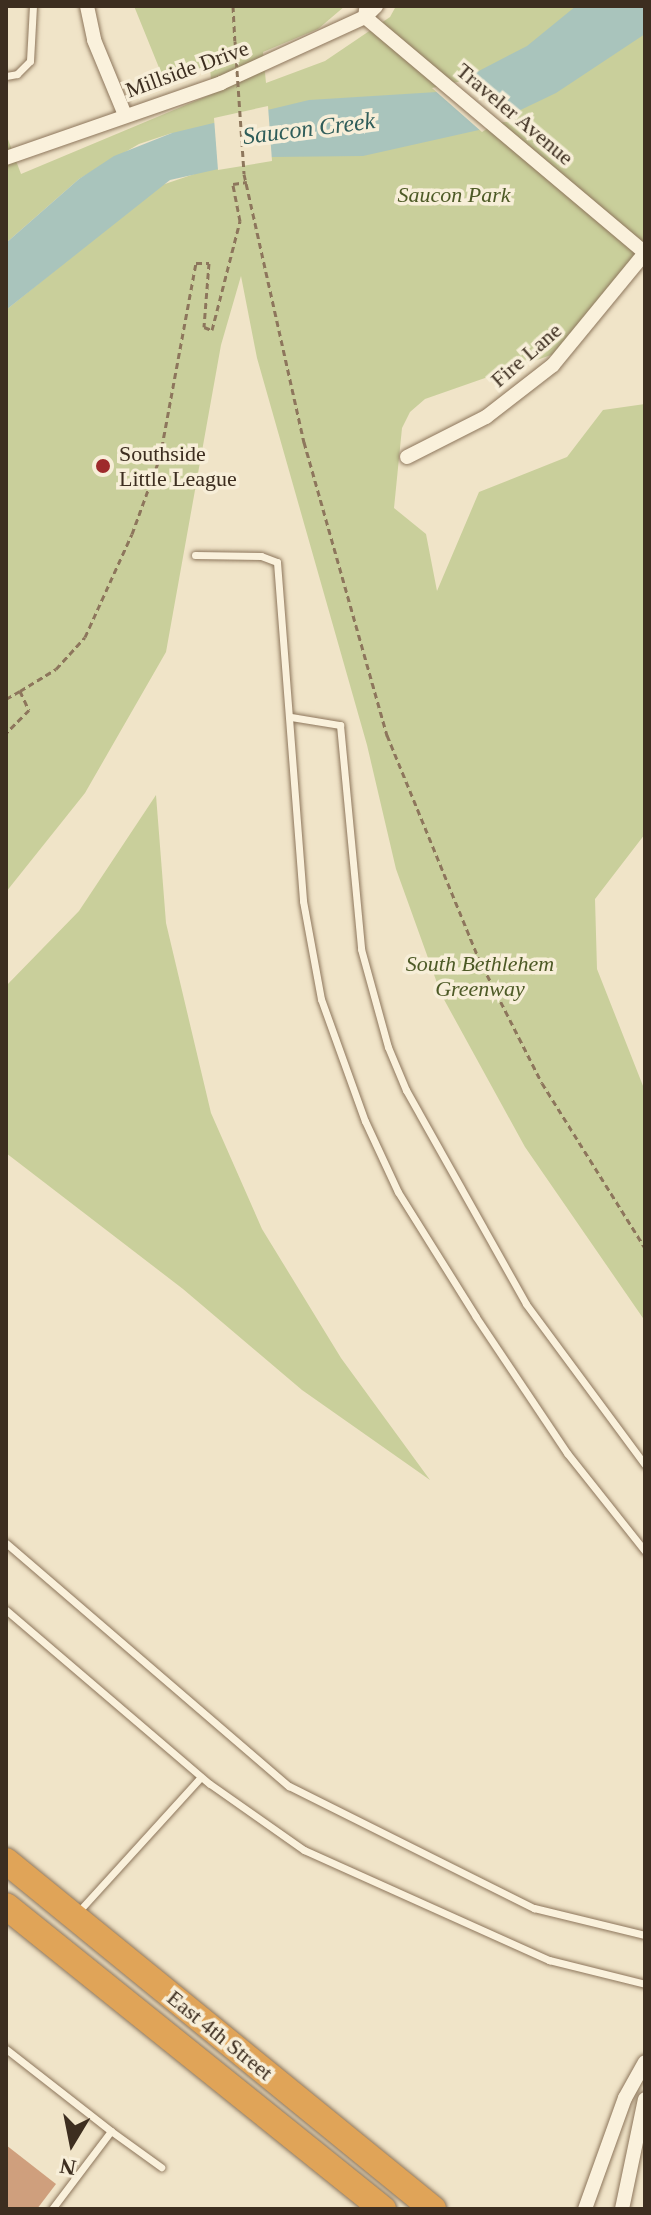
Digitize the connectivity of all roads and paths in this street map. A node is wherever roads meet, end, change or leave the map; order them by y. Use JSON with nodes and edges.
{"nodes":[{"id":1,"x":33,"y":6,"type":"edge"},
{"id":2,"x":87,"y":6,"type":"edge"},
{"id":3,"x":233,"y":6,"type":"edge"},
{"id":4,"x":376,"y":6,"type":"edge"},
{"id":5,"x":366,"y":11,"type":"edge"},
{"id":6,"x":6,"y":76,"type":"edge"},
{"id":7,"x":125,"y":115,"type":"junction"},
{"id":8,"x":6,"y":158,"type":"edge"},
{"id":9,"x":247,"y":182,"type":"junction"},
{"id":10,"x":645,"y":253,"type":"edge"},
{"id":11,"x":407,"y":457,"type":"dead end"},
{"id":12,"x":195,"y":555,"type":"dead end"},
{"id":13,"x":20,"y":691,"type":"junction"},
{"id":14,"x":6,"y":699,"type":"edge"},
{"id":15,"x":291,"y":717,"type":"junction"},
{"id":16,"x":6,"y":733,"type":"edge"},
{"id":17,"x":645,"y":1248,"type":"edge"},
{"id":18,"x":645,"y":1465,"type":"edge"},
{"id":19,"x":6,"y":1543,"type":"edge"},
{"id":20,"x":645,"y":1551,"type":"edge"},
{"id":21,"x":6,"y":1610,"type":"edge"},
{"id":22,"x":201,"y":1777,"type":"junction"},
{"id":23,"x":6,"y":1861,"type":"edge"},
{"id":24,"x":6,"y":1906,"type":"edge"},
{"id":25,"x":74,"y":1917,"type":"junction"},
{"id":26,"x":645,"y":1935,"type":"edge"},
{"id":27,"x":645,"y":1984,"type":"edge"},
{"id":28,"x":6,"y":2049,"type":"edge"},
{"id":29,"x":643,"y":2068,"type":"edge"},
{"id":30,"x":645,"y":2090,"type":"edge"},
{"id":31,"x":645,"y":2099,"type":"edge"},
{"id":32,"x":111,"y":2131,"type":"junction"},
{"id":33,"x":161,"y":2167,"type":"dead end"},
{"id":34,"x":583,"y":2206,"type":"edge"},
{"id":35,"x":52,"y":2209,"type":"edge"},
{"id":36,"x":383,"y":2209,"type":"edge"},
{"id":37,"x":433,"y":2209,"type":"edge"},
{"id":38,"x":622,"y":2209,"type":"edge"}],
"edges":[{"from":1,"to":6,"type":"lane"},
{"from":2,"to":7,"type":"street"},
{"from":3,"to":9,"type":"path","bridge":true},
{"from":4,"to":5,"type":"street","name":"Millside Drive"},
{"from":5,"to":7,"type":"street","name":"Millside Drive"},
{"from":5,"to":10,"type":"street","name":"Traveler Avenue"},
{"from":7,"to":8,"type":"street","name":"Millside Drive"},
{"from":9,"to":13,"type":"path"},
{"from":9,"to":17,"type":"path"},
{"from":10,"to":11,"type":"street","name":"Fire Lane"},
{"from":12,"to":15,"type":"lane"},
{"from":13,"to":14,"type":"path"},
{"from":13,"to":16,"type":"path"},
{"from":15,"to":18,"type":"lane"},
{"from":15,"to":20,"type":"lane"},
{"from":19,"to":26,"type":"lane"},
{"from":21,"to":22,"type":"lane"},
{"from":22,"to":25,"type":"lane"},
{"from":22,"to":27,"type":"lane"},
{"from":23,"to":25,"type":"highway","name":"East 4th Street"},
{"from":24,"to":36,"type":"highway","name":"East 4th Street"},
{"from":25,"to":37,"type":"highway","name":"East 4th Street"},
{"from":28,"to":32,"type":"lane"},
{"from":29,"to":30,"type":"street"},
{"from":29,"to":34,"type":"street"},
{"from":31,"to":38,"type":"street"},
{"from":32,"to":33,"type":"lane"},
{"from":32,"to":35,"type":"lane"}]}
